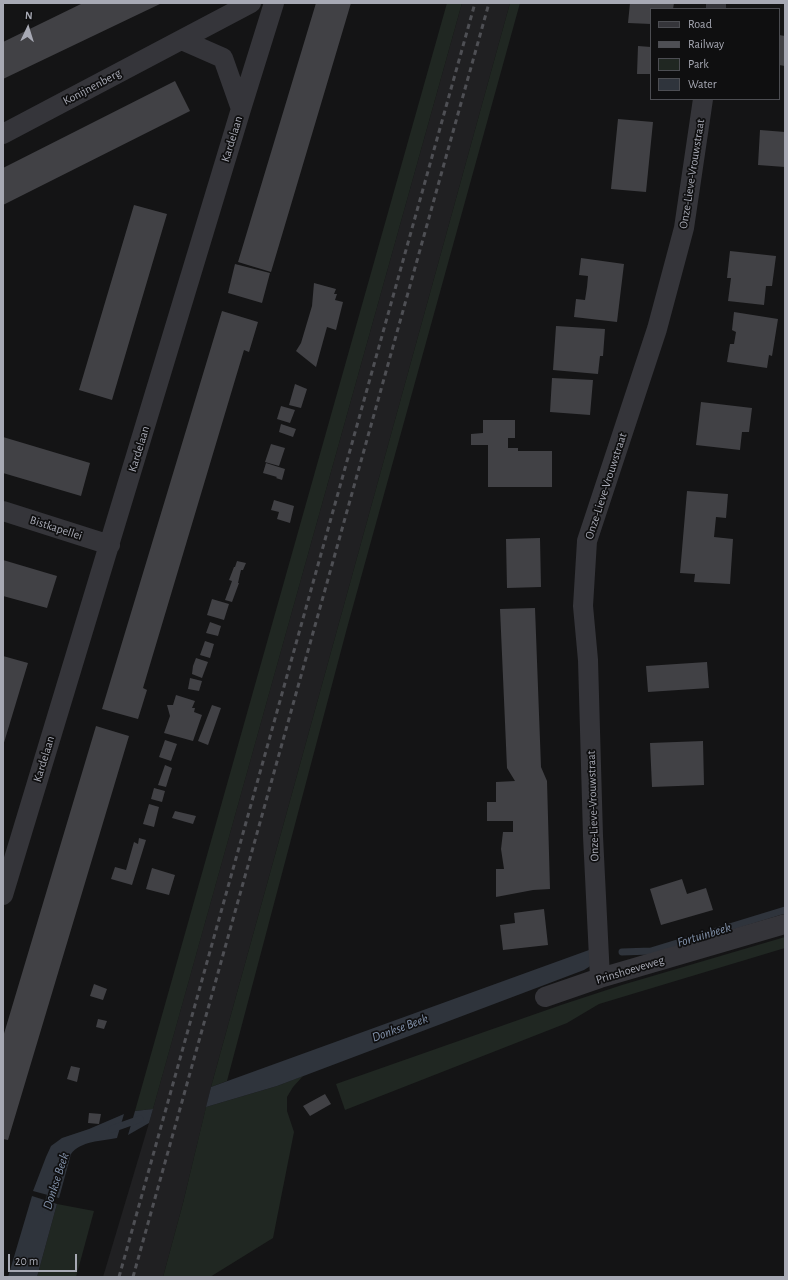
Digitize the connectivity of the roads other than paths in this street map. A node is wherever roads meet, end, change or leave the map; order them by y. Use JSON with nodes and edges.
{"nodes":[{"id":1,"x":251,"y":3,"type":"edge"},
{"id":2,"x":274,"y":3,"type":"edge"},
{"id":3,"x":182,"y":40,"type":"junction"},
{"id":4,"x":703,"y":100,"type":"edge"},
{"id":5,"x":241,"y":109,"type":"junction"},
{"id":6,"x":3,"y":134,"type":"edge"},
{"id":7,"x":3,"y":511,"type":"edge"},
{"id":8,"x":110,"y":545,"type":"junction"},
{"id":9,"x":3,"y":895,"type":"edge"},
{"id":10,"x":785,"y":924,"type":"edge"},
{"id":11,"x":600,"y":978,"type":"junction"},
{"id":12,"x":545,"y":997,"type":"dead end"}],
"edges":[{"from":1,"to":3,"type":"street","name":"Konijnenberg"},
{"from":2,"to":5,"type":"street","name":"Kardelaan"},
{"from":3,"to":5,"type":"street"},
{"from":3,"to":6,"type":"street","name":"Konijnenberg"},
{"from":4,"to":11,"type":"street","name":"Onze-Lieve-Vrouwstraat"},
{"from":5,"to":8,"type":"street","name":"Kardelaan"},
{"from":7,"to":8,"type":"street","name":"Bistkapellei"},
{"from":8,"to":9,"type":"street","name":"Kardelaan"},
{"from":10,"to":11,"type":"street","name":"Prinshoeveweg"},
{"from":11,"to":12,"type":"street","name":"Prinshoeveweg"}]}
